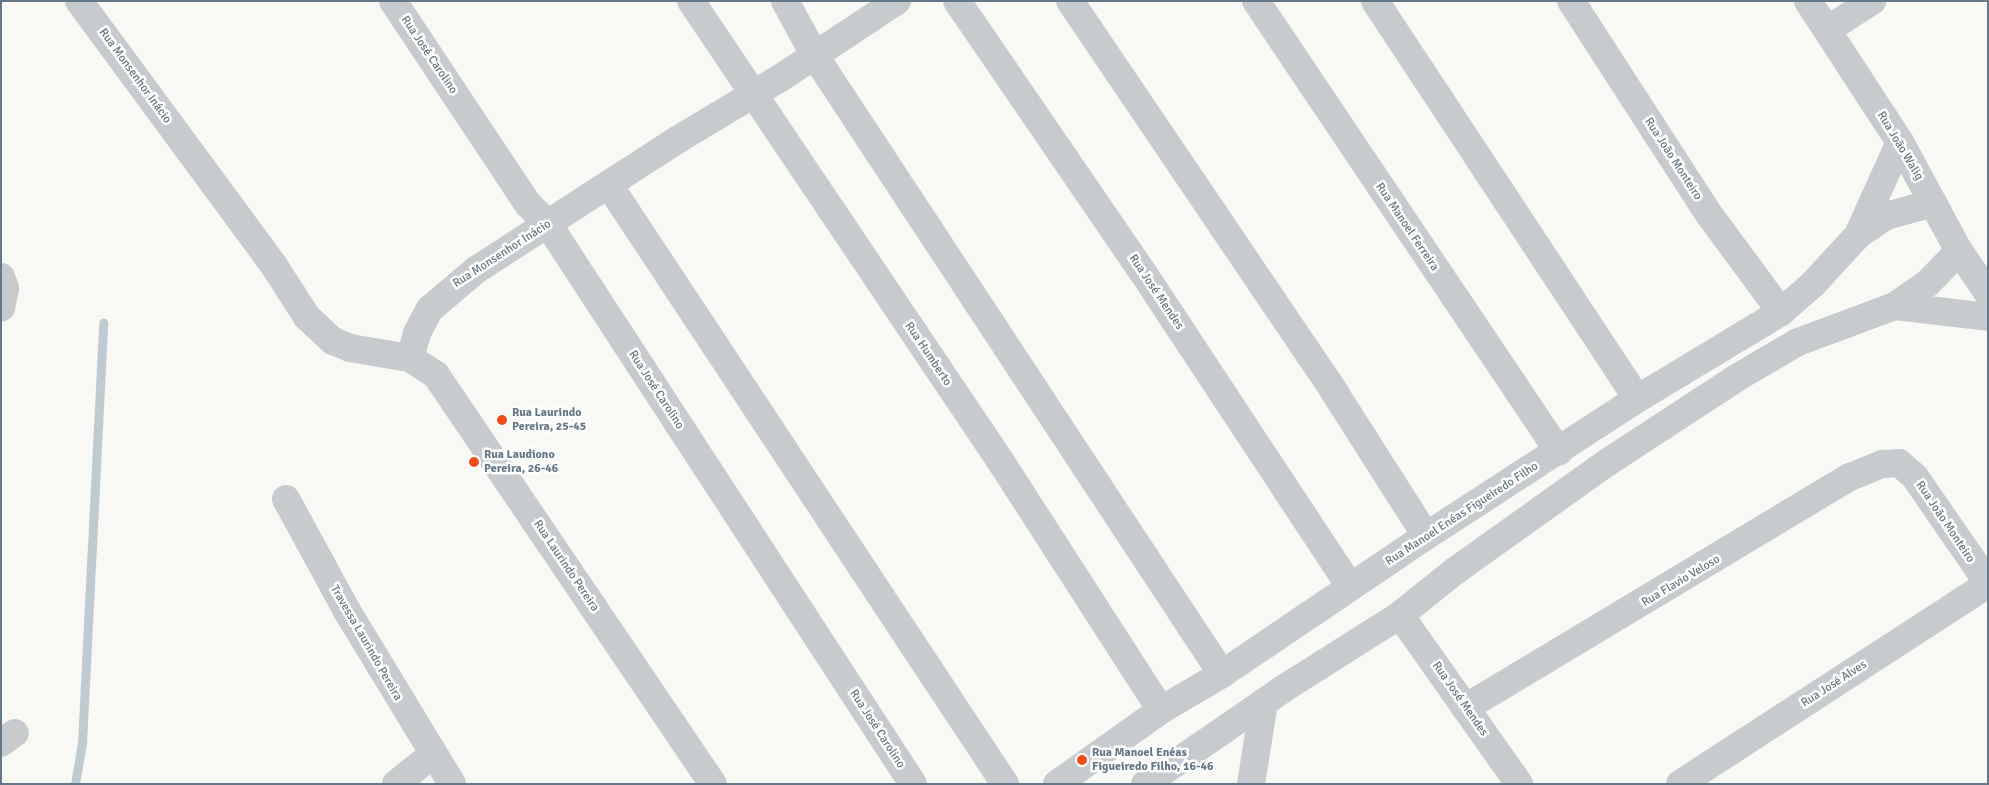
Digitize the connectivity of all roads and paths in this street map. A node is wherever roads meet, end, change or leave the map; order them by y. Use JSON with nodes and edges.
{"nodes":[{"id":1,"x":79,"y":1,"type":"edge"},
{"id":2,"x":393,"y":1,"type":"edge"},
{"id":3,"x":691,"y":1,"type":"edge"},
{"id":4,"x":785,"y":1,"type":"edge"},
{"id":5,"x":897,"y":1,"type":"edge"},
{"id":6,"x":957,"y":1,"type":"edge"},
{"id":7,"x":1070,"y":1,"type":"edge"},
{"id":8,"x":1256,"y":1,"type":"edge"},
{"id":9,"x":1375,"y":1,"type":"edge"},
{"id":10,"x":1571,"y":1,"type":"edge"},
{"id":11,"x":1808,"y":1,"type":"edge"},
{"id":12,"x":1872,"y":1,"type":"edge"},
{"id":13,"x":1828,"y":30,"type":"junction"},
{"id":14,"x":815,"y":56,"type":"junction"},
{"id":15,"x":752,"y":93,"type":"junction"},
{"id":16,"x":1900,"y":142,"type":"junction"},
{"id":17,"x":609,"y":185,"type":"junction"},
{"id":18,"x":1933,"y":202,"type":"junction"},
{"id":19,"x":548,"y":224,"type":"junction"},
{"id":20,"x":1858,"y":234,"type":"junction"},
{"id":21,"x":1958,"y":251,"type":"junction"},
{"id":22,"x":1,"y":277,"type":"edge"},
{"id":23,"x":1988,"y":293,"type":"edge"},
{"id":24,"x":1895,"y":306,"type":"junction"},
{"id":25,"x":1,"y":308,"type":"edge"},
{"id":26,"x":1781,"y":312,"type":"junction"},
{"id":27,"x":1988,"y":318,"type":"edge"},
{"id":28,"x":410,"y":358,"type":"junction"},
{"id":29,"x":1637,"y":399,"type":"junction"},
{"id":30,"x":1559,"y":452,"type":"junction"},
{"id":31,"x":1899,"y":463,"type":"joint"},
{"id":32,"x":286,"y":500,"type":"dead end"},
{"id":33,"x":1426,"y":536,"type":"junction"},
{"id":34,"x":1988,"y":584,"type":"edge"},
{"id":35,"x":1350,"y":587,"type":"junction"},
{"id":36,"x":1400,"y":614,"type":"junction"},
{"id":37,"x":1222,"y":674,"type":"junction"},
{"id":38,"x":1264,"y":702,"type":"junction"},
{"id":39,"x":1465,"y":708,"type":"junction"},
{"id":40,"x":1160,"y":710,"type":"junction"},
{"id":41,"x":433,"y":754,"type":"junction"},
{"id":42,"x":396,"y":784,"type":"edge"},
{"id":43,"x":452,"y":784,"type":"edge"},
{"id":44,"x":713,"y":784,"type":"edge"},
{"id":45,"x":913,"y":784,"type":"edge"},
{"id":46,"x":1005,"y":784,"type":"edge"},
{"id":47,"x":1058,"y":784,"type":"edge"},
{"id":48,"x":1145,"y":784,"type":"edge"},
{"id":49,"x":1251,"y":784,"type":"edge"},
{"id":50,"x":1519,"y":784,"type":"edge"},
{"id":51,"x":1680,"y":784,"type":"edge"}],
"edges":[{"from":1,"to":28,"type":"street","name":"Rua Monsenhor Inácio"},
{"from":2,"to":19,"type":"street","name":"Rua José Carolino"},
{"from":3,"to":15,"type":"street","name":"Rua Humberto"},
{"from":4,"to":14,"type":"street"},
{"from":5,"to":14,"type":"street","name":"Rua Monsenhor Inácio"},
{"from":6,"to":35,"type":"street","name":"Rua José Mendes"},
{"from":7,"to":33,"type":"street"},
{"from":8,"to":30,"type":"street","name":"Rua Manoel Ferreira"},
{"from":9,"to":29,"type":"street"},
{"from":10,"to":26,"type":"street","name":"Rua João Monteiro"},
{"from":11,"to":13,"type":"street","name":"Rua João Walig"},
{"from":12,"to":13,"type":"street"},
{"from":13,"to":16,"type":"street","name":"Rua João Walig"},
{"from":14,"to":15,"type":"street","name":"Rua Monsenhor Inácio"},
{"from":14,"to":37,"type":"street"},
{"from":15,"to":17,"type":"street","name":"Rua Monsenhor Inácio"},
{"from":15,"to":40,"type":"street","name":"Rua Humberto"},
{"from":16,"to":18,"type":"street","name":"Rua João Walig"},
{"from":16,"to":20,"type":"street"},
{"from":17,"to":19,"type":"street","name":"Rua Monsenhor Inácio"},
{"from":17,"to":46,"type":"street"},
{"from":18,"to":20,"type":"street"},
{"from":18,"to":21,"type":"street","name":"Rua João Walig"},
{"from":19,"to":28,"type":"street","name":"Rua Monsenhor Inácio"},
{"from":19,"to":45,"type":"street","name":"Rua José Carolino"},
{"from":20,"to":26,"type":"street","name":"Rua Manoel Enéas Figueiredo Filho"},
{"from":21,"to":23,"type":"street","name":"Rua João Walig"},
{"from":21,"to":24,"type":"street"},
{"from":22,"to":25,"type":"street"},
{"from":24,"to":27,"type":"street"},
{"from":24,"to":36,"type":"street"},
{"from":26,"to":29,"type":"street","name":"Rua Manoel Enéas Figueiredo Filho"},
{"from":28,"to":44,"type":"street","name":"Rua Laurindo Pereira"},
{"from":29,"to":30,"type":"street","name":"Rua Manoel Enéas Figueiredo Filho"},
{"from":30,"to":33,"type":"street","name":"Rua Manoel Enéas Figueiredo Filho"},
{"from":31,"to":34,"type":"street","name":"Rua João Monteiro"},
{"from":31,"to":39,"type":"street","name":"Rua Flavio Veloso"},
{"from":32,"to":41,"type":"street","name":"Travessa Laurindo Pereira"},
{"from":33,"to":35,"type":"street","name":"Rua Manoel Enéas Figueiredo Filho"},
{"from":34,"to":51,"type":"street","name":"Rua José Alves"},
{"from":35,"to":37,"type":"street","name":"Rua Manoel Enéas Figueiredo Filho"},
{"from":36,"to":38,"type":"street"},
{"from":36,"to":39,"type":"street","name":"Rua José Mendes"},
{"from":37,"to":40,"type":"street","name":"Rua Manoel Enéas Figueiredo Filho"},
{"from":38,"to":48,"type":"street"},
{"from":38,"to":49,"type":"street"},
{"from":39,"to":50,"type":"street","name":"Rua José Mendes"},
{"from":40,"to":47,"type":"street","name":"Rua Manoel Enéas Figueiredo Filho"},
{"from":41,"to":42,"type":"street"},
{"from":41,"to":43,"type":"street","name":"Travessa Laurindo Pereira"}]}
